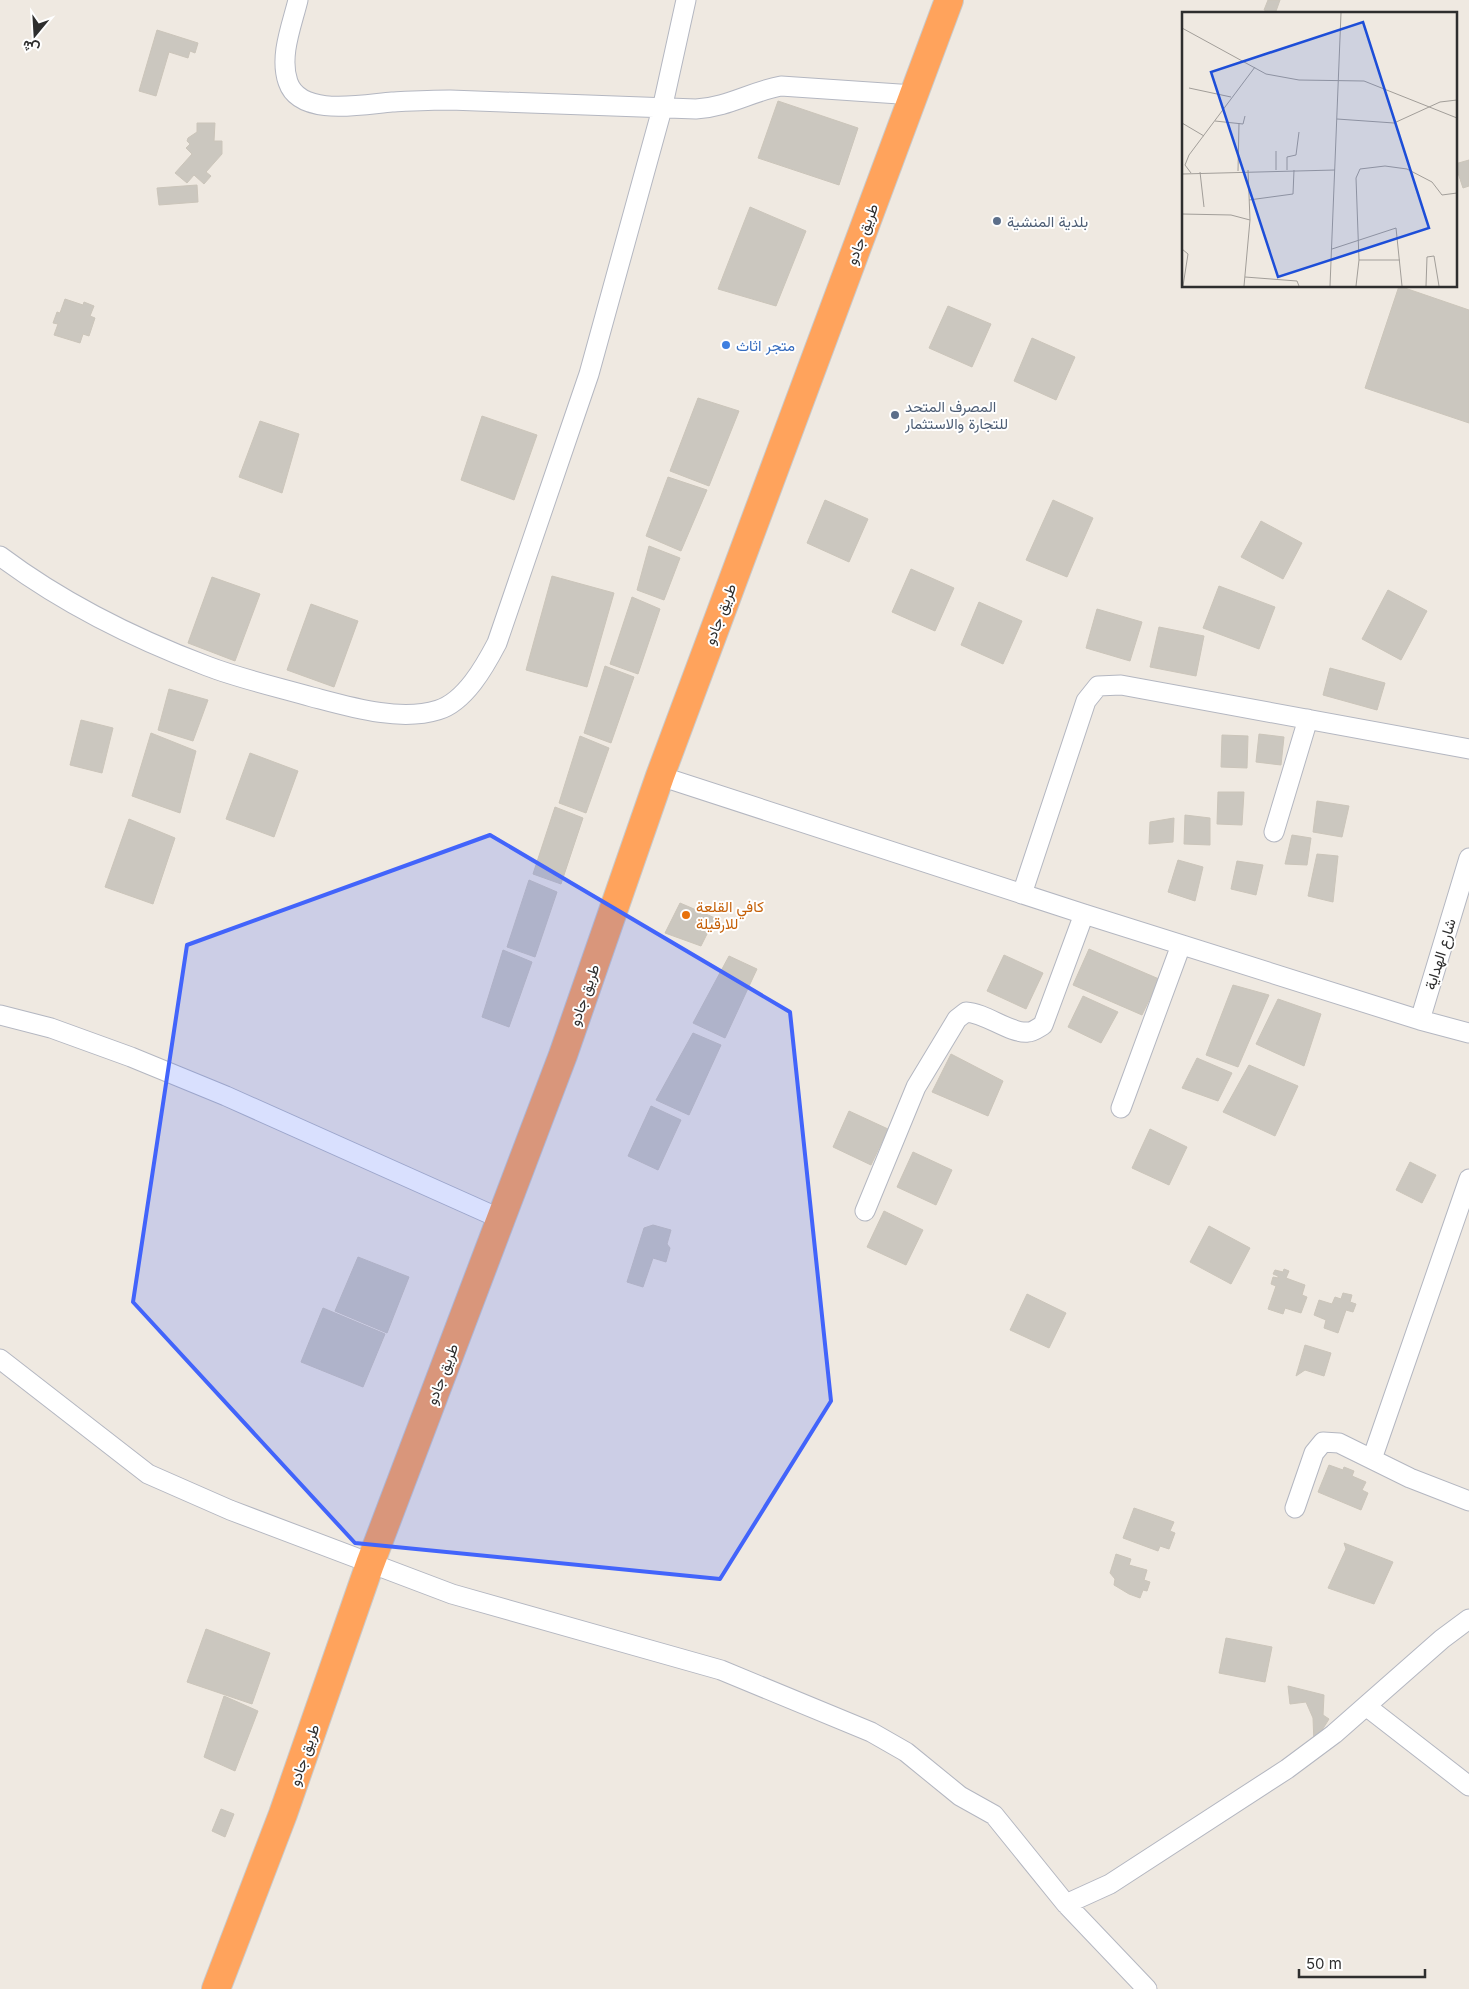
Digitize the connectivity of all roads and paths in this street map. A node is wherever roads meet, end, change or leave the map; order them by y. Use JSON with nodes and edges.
{"nodes":[{"id":1,"x":298,"y":0,"type":"edge"},
{"id":2,"x":686,"y":0,"type":"edge"},
{"id":3,"x":949,"y":0,"type":"edge"},
{"id":4,"x":914,"y":94,"type":"junction"},
{"id":5,"x":662,"y":109,"type":"junction"},
{"id":6,"x":0,"y":556,"type":"edge"},
{"id":7,"x":1308,"y":720,"type":"junction"},
{"id":8,"x":1469,"y":749,"type":"edge"},
{"id":9,"x":660,"y":776,"type":"junction"},
{"id":10,"x":1274,"y":832,"type":"dead end"},
{"id":11,"x":1469,"y":858,"type":"edge"},
{"id":12,"x":1022,"y":894,"type":"junction"},
{"id":13,"x":1084,"y":914,"type":"junction"},
{"id":14,"x":1181,"y":945,"type":"junction"},
{"id":15,"x":0,"y":1016,"type":"edge"},
{"id":16,"x":1420,"y":1020,"type":"junction"},
{"id":17,"x":1469,"y":1033,"type":"edge"},
{"id":18,"x":1121,"y":1108,"type":"dead end"},
{"id":19,"x":1469,"y":1179,"type":"edge"},
{"id":20,"x":865,"y":1211,"type":"dead end"},
{"id":21,"x":501,"y":1218,"type":"junction"},
{"id":22,"x":0,"y":1359,"type":"edge"},
{"id":23,"x":1372,"y":1459,"type":"junction"},
{"id":24,"x":1469,"y":1501,"type":"edge"},
{"id":25,"x":1295,"y":1508,"type":"dead end"},
{"id":26,"x":370,"y":1564,"type":"junction"},
{"id":27,"x":1469,"y":1619,"type":"edge"},
{"id":28,"x":1366,"y":1706,"type":"junction"},
{"id":29,"x":1469,"y":1786,"type":"edge"},
{"id":30,"x":1066,"y":1904,"type":"junction"},
{"id":31,"x":216,"y":1989,"type":"edge"},
{"id":32,"x":1147,"y":1989,"type":"edge"}],
"edges":[{"from":1,"to":5,"type":"street"},
{"from":2,"to":5,"type":"street"},
{"from":3,"to":4,"type":"highway","name":"طريق جادو"},
{"from":4,"to":5,"type":"street"},
{"from":4,"to":9,"type":"highway","name":"طريق جادو"},
{"from":5,"to":6,"type":"street"},
{"from":7,"to":8,"type":"street"},
{"from":7,"to":10,"type":"street"},
{"from":7,"to":12,"type":"street"},
{"from":9,"to":12,"type":"street"},
{"from":9,"to":21,"type":"highway","name":"طريق جادو"},
{"from":11,"to":16,"type":"street","name":"شارع الهداية"},
{"from":12,"to":13,"type":"street"},
{"from":13,"to":14,"type":"street"},
{"from":13,"to":20,"type":"street"},
{"from":14,"to":16,"type":"street"},
{"from":14,"to":18,"type":"street"},
{"from":15,"to":21,"type":"street"},
{"from":16,"to":17,"type":"street"},
{"from":19,"to":23,"type":"street"},
{"from":21,"to":26,"type":"highway","name":"طريق جادو"},
{"from":22,"to":26,"type":"street"},
{"from":23,"to":24,"type":"street"},
{"from":23,"to":25,"type":"street"},
{"from":26,"to":30,"type":"street"},
{"from":26,"to":31,"type":"highway","name":"طريق جادو"},
{"from":27,"to":28,"type":"street"},
{"from":28,"to":29,"type":"street"},
{"from":28,"to":30,"type":"street"},
{"from":30,"to":32,"type":"street"}]}
